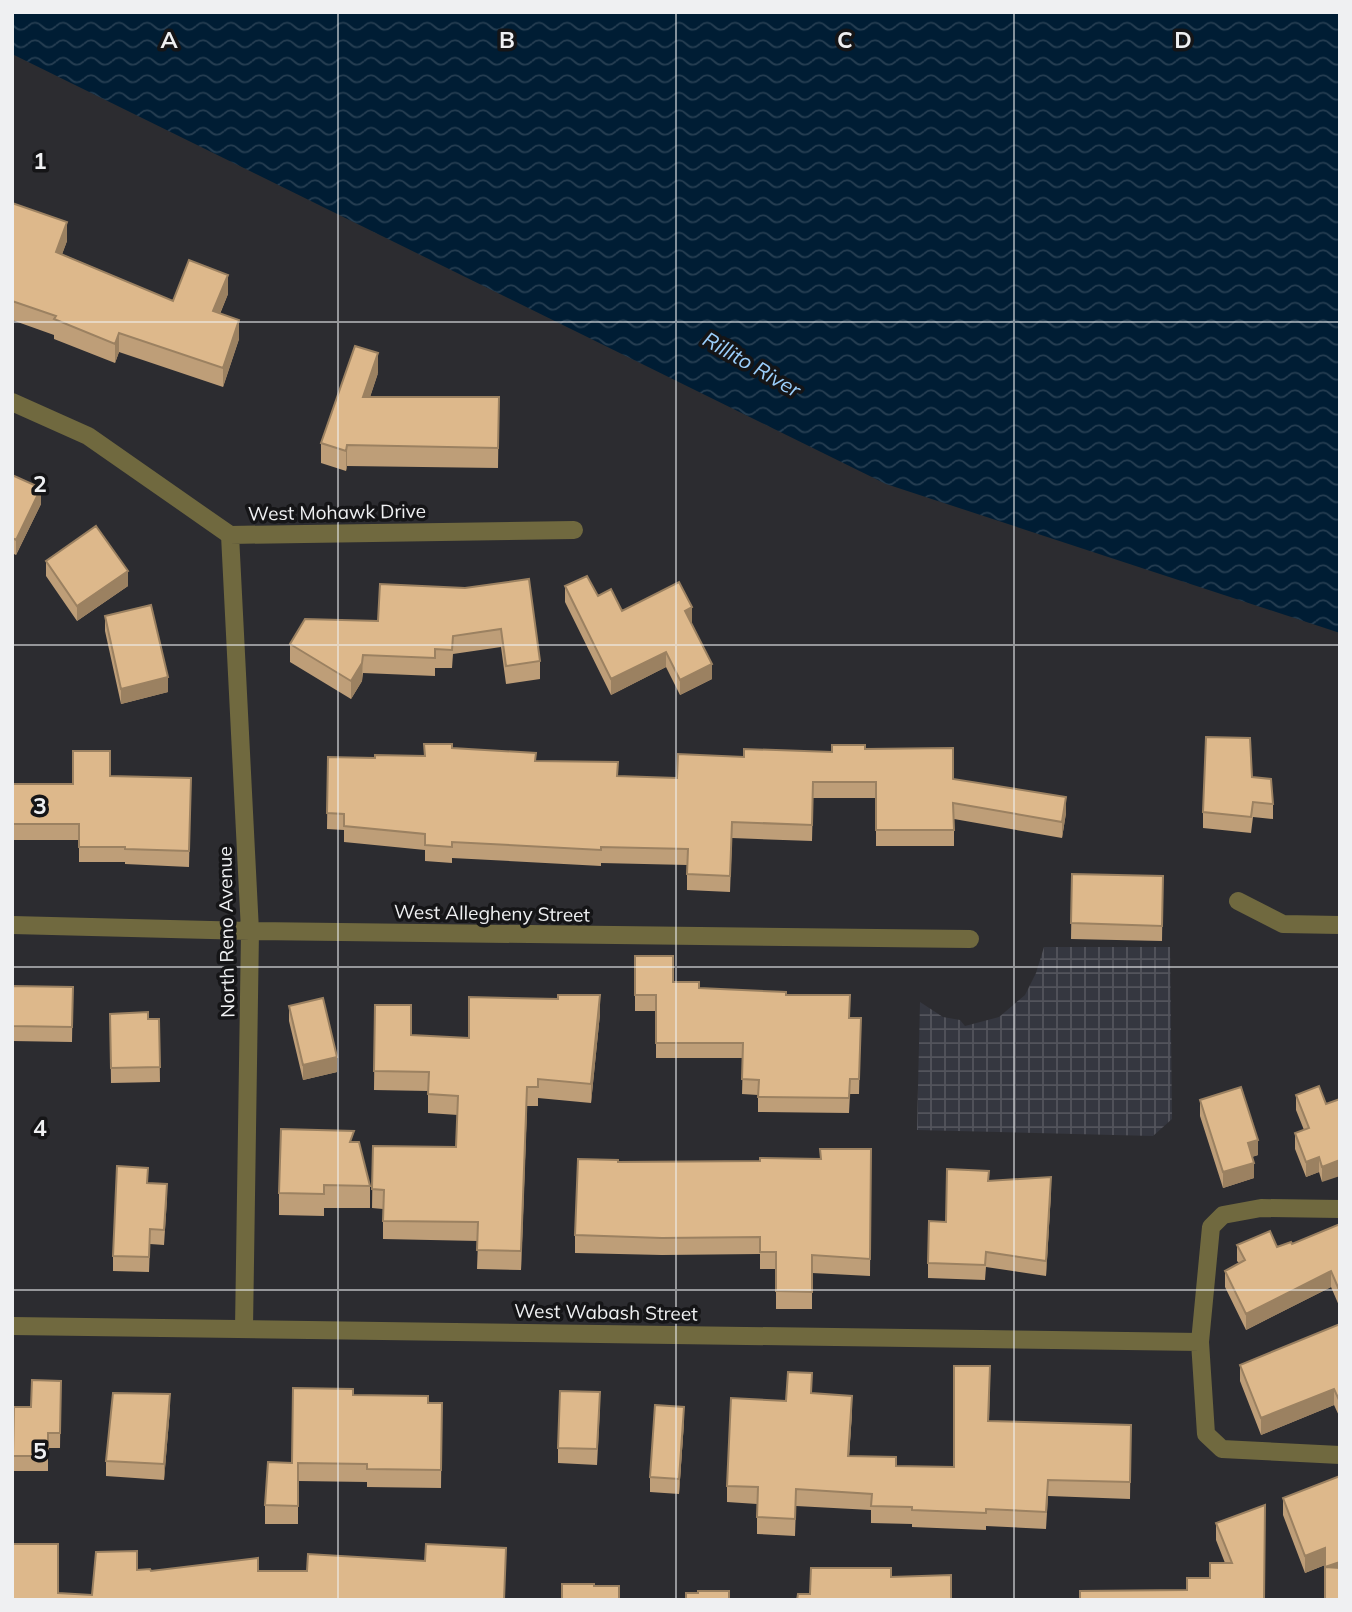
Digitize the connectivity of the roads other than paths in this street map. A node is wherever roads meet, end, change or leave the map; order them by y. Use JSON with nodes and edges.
{"nodes":[{"id":1,"x":12,"y":402,"type":"edge"},
{"id":2,"x":574,"y":530,"type":"dead end"},
{"id":3,"x":230,"y":535,"type":"junction"},
{"id":4,"x":1238,"y":901,"type":"dead end"},
{"id":5,"x":12,"y":925,"type":"edge"},
{"id":6,"x":1340,"y":925,"type":"edge"},
{"id":7,"x":250,"y":931,"type":"junction"},
{"id":8,"x":970,"y":939,"type":"dead end"},
{"id":9,"x":1340,"y":1209,"type":"edge"},
{"id":10,"x":12,"y":1326,"type":"edge"},
{"id":11,"x":244,"y":1328,"type":"junction"},
{"id":12,"x":1200,"y":1342,"type":"junction"},
{"id":13,"x":1340,"y":1455,"type":"edge"}],
"edges":[{"from":1,"to":3,"type":"street","name":"West Mohawk Drive"},
{"from":2,"to":3,"type":"street","name":"West Mohawk Drive"},
{"from":3,"to":7,"type":"street","name":"North Reno Avenue"},
{"from":4,"to":6,"type":"street"},
{"from":5,"to":7,"type":"street","name":"West Allegheny Street"},
{"from":7,"to":8,"type":"street","name":"West Allegheny Street"},
{"from":7,"to":11,"type":"street","name":"North Reno Avenue"},
{"from":9,"to":12,"type":"street"},
{"from":10,"to":11,"type":"street","name":"West Wabash Street"},
{"from":11,"to":12,"type":"street","name":"West Wabash Street"},
{"from":12,"to":13,"type":"street"}]}
